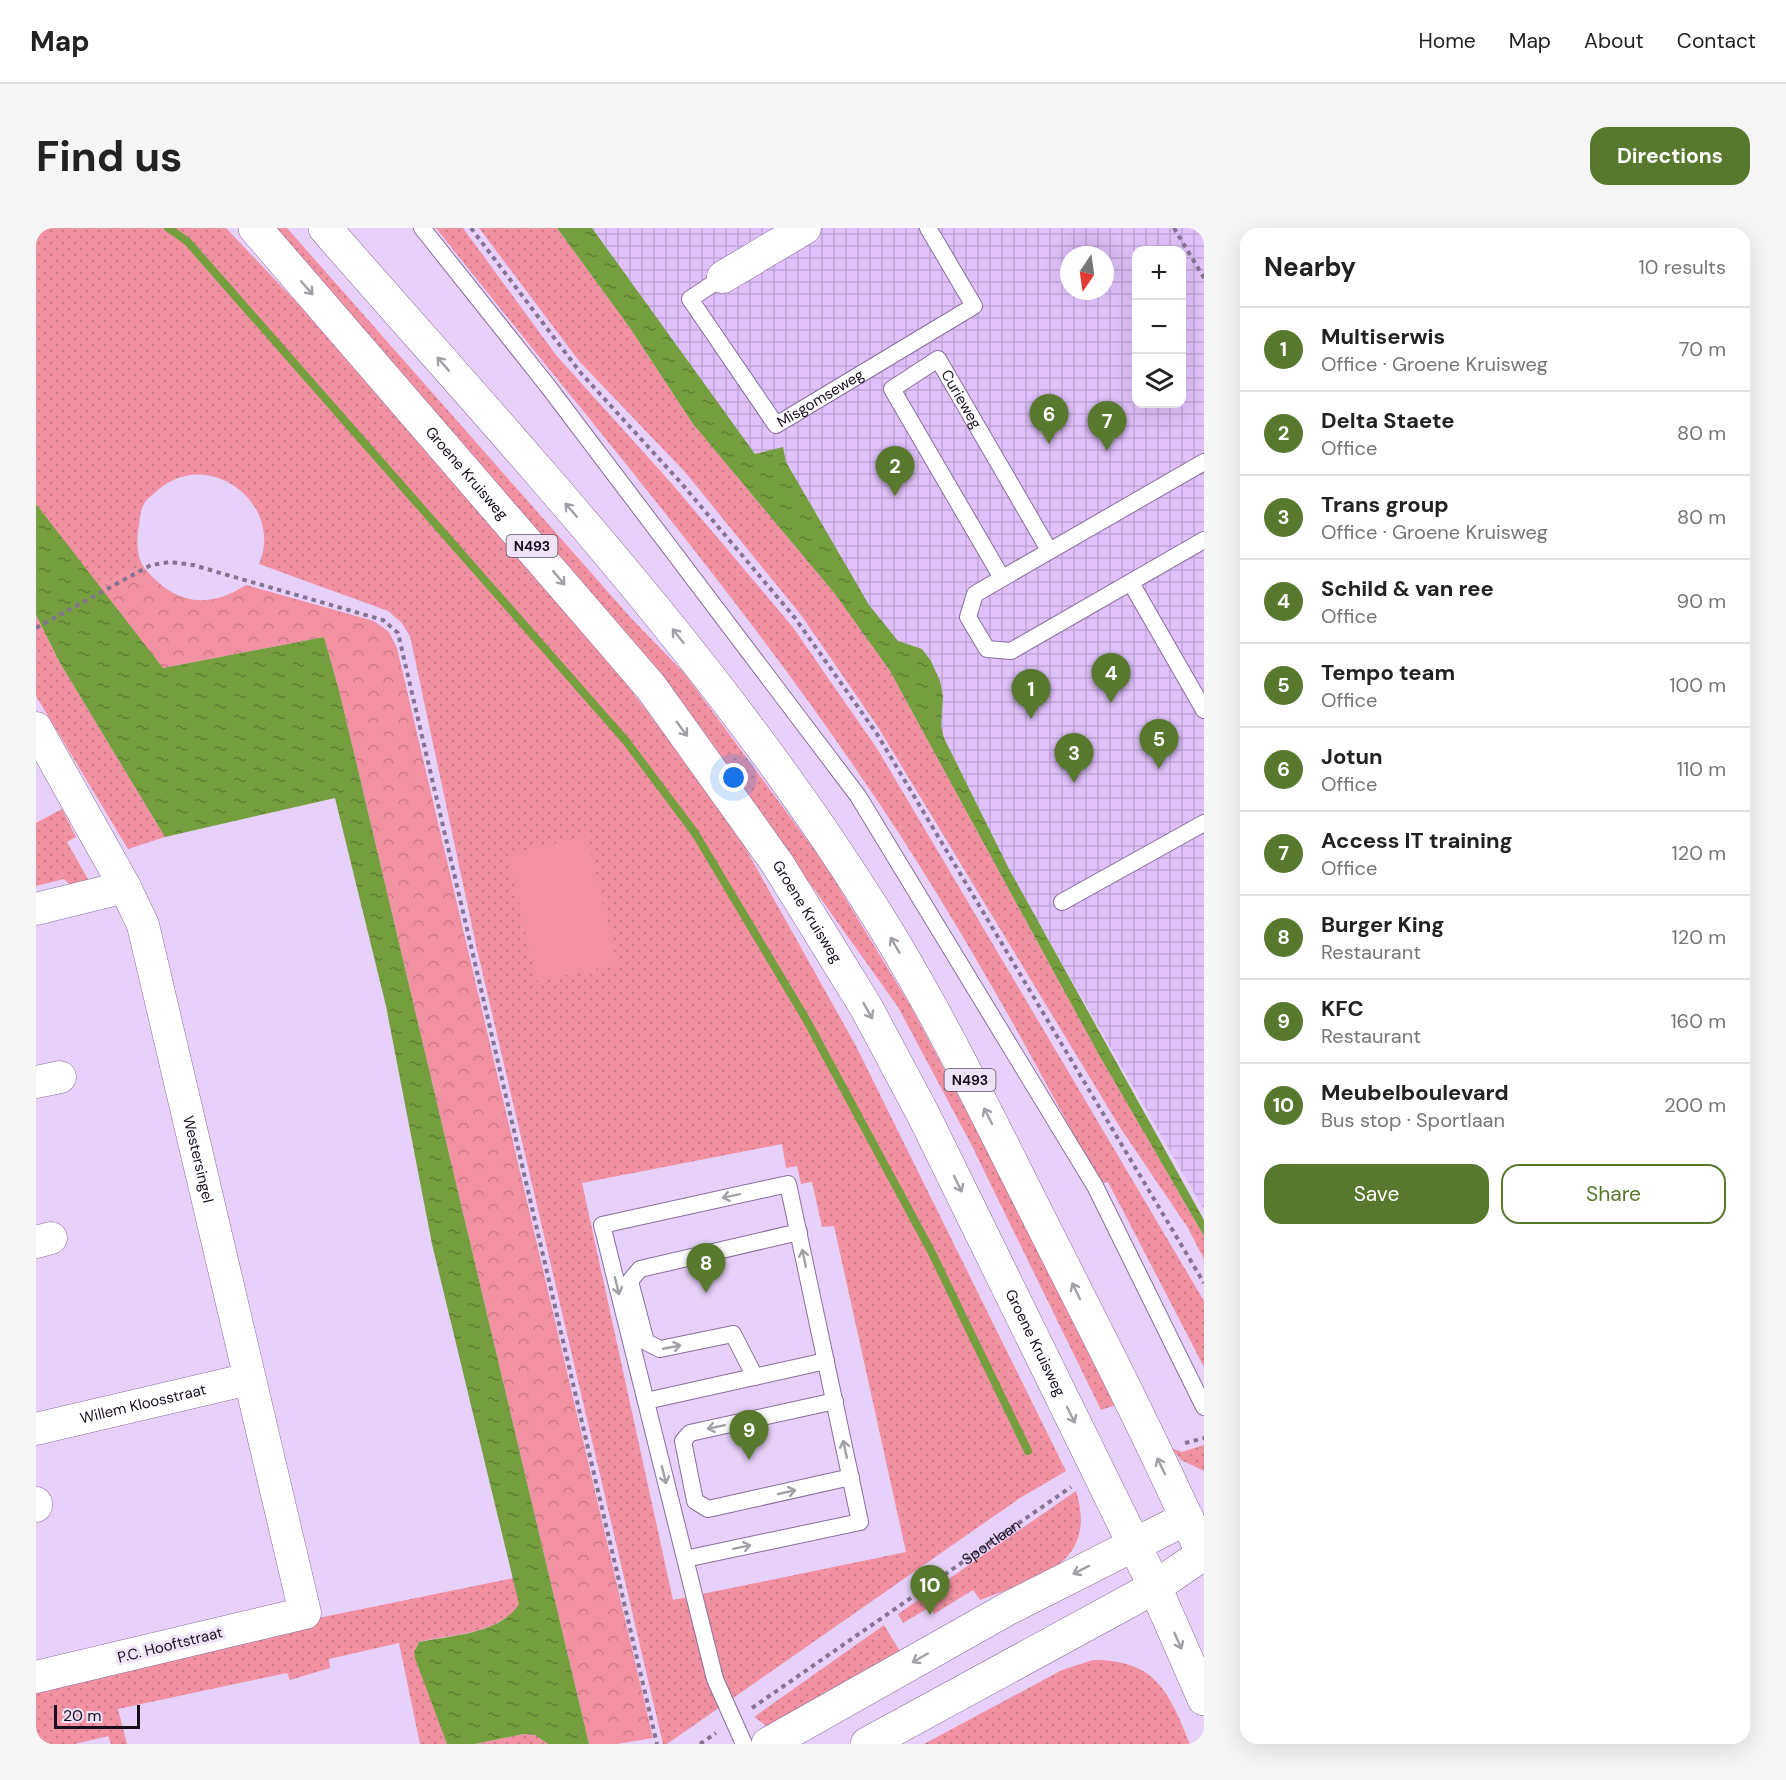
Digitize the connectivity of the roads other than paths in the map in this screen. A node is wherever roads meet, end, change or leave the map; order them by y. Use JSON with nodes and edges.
{"nodes":[{"id":1,"x":255,"y":228,"type":"edge"},
{"id":2,"x":325,"y":228,"type":"edge"},
{"id":3,"x":422,"y":228,"type":"edge"},
{"id":4,"x":805,"y":228,"type":"edge"},
{"id":5,"x":928,"y":228,"type":"edge"},
{"id":6,"x":723,"y":276,"type":"joint"},
{"id":7,"x":1204,"y":462,"type":"edge"},
{"id":8,"x":1204,"y":540,"type":"edge"},
{"id":9,"x":1049,"y":550,"type":"junction"},
{"id":10,"x":1002,"y":578,"type":"junction"},
{"id":11,"x":1131,"y":583,"type":"junction"},
{"id":12,"x":1204,"y":710,"type":"edge"},
{"id":13,"x":36,"y":728,"type":"edge"},
{"id":14,"x":1204,"y":823,"type":"edge"},
{"id":15,"x":125,"y":887,"type":"junction"},
{"id":16,"x":1062,"y":902,"type":"dead end"},
{"id":17,"x":36,"y":909,"type":"edge"},
{"id":18,"x":799,"y":1232,"type":"junction"},
{"id":19,"x":826,"y":1361,"type":"junction"},
{"id":20,"x":755,"y":1377,"type":"junction"},
{"id":21,"x":249,"y":1379,"type":"junction"},
{"id":22,"x":646,"y":1401,"type":"junction"},
{"id":23,"x":835,"y":1401,"type":"junction"},
{"id":24,"x":1204,"y":1407,"type":"edge"},
{"id":25,"x":36,"y":1429,"type":"edge"},
{"id":26,"x":851,"y":1478,"type":"junction"},
{"id":27,"x":1196,"y":1514,"type":"edge"},
{"id":28,"x":1133,"y":1544,"type":"junction"},
{"id":29,"x":1204,"y":1555,"type":"edge"},
{"id":30,"x":685,"y":1560,"type":"junction"},
{"id":31,"x":1155,"y":1587,"type":"junction"},
{"id":32,"x":305,"y":1613,"type":"joint"},
{"id":33,"x":36,"y":1677,"type":"edge"},
{"id":34,"x":1204,"y":1699,"type":"edge"},
{"id":35,"x":744,"y":1744,"type":"edge"},
{"id":36,"x":768,"y":1744,"type":"edge"},
{"id":37,"x":867,"y":1744,"type":"edge"}],
"edges":[{"from":1,"to":28,"type":"main road","name":"Groene Kruisweg","number":"N493","one_way":true},
{"from":27,"to":2,"type":"main road","number":"N493","one_way":true},
{"from":3,"to":24,"type":"lane"},
{"from":4,"to":6,"type":"street","name":"Misgomseweg"},
{"from":5,"to":6,"type":"lane","name":"Misgomseweg"},
{"from":7,"to":9,"type":"lane"},
{"from":8,"to":11,"type":"lane"},
{"from":9,"to":10,"type":"lane"},
{"from":9,"to":10,"type":"lane","name":"Curieweg"},
{"from":10,"to":11,"type":"lane"},
{"from":11,"to":12,"type":"lane"},
{"from":13,"to":15,"type":"street","name":"Westersingel"},
{"from":14,"to":16,"type":"lane"},
{"from":15,"to":17,"type":"street"},
{"from":15,"to":21,"type":"street","name":"Westersingel"},
{"from":19,"to":18,"type":"lane","one_way":true},
{"from":18,"to":20,"type":"lane","one_way":true},
{"from":18,"to":22,"type":"lane","one_way":true},
{"from":19,"to":20,"type":"lane"},
{"from":19,"to":23,"type":"lane"},
{"from":20,"to":22,"type":"lane"},
{"from":21,"to":25,"type":"street","name":"Willem Kloosstraat"},
{"from":21,"to":32,"type":"street","name":"Westersingel"},
{"from":22,"to":30,"type":"lane","one_way":true},
{"from":26,"to":23,"type":"lane","one_way":true},
{"from":23,"to":26,"type":"lane","one_way":true},
{"from":30,"to":26,"type":"lane","one_way":true},
{"from":27,"to":28,"type":"main road"},
{"from":27,"to":29,"type":"main road","number":"N493"},
{"from":28,"to":31,"type":"main road","name":"Groene Kruisweg","number":"N493"},
{"from":28,"to":36,"type":"main road","one_way":true},
{"from":29,"to":31,"type":"main road"},
{"from":30,"to":35,"type":"lane"},
{"from":31,"to":34,"type":"main road","name":"Groene Kruisweg","number":"N493","one_way":true},
{"from":31,"to":37,"type":"main road"},
{"from":32,"to":33,"type":"street","name":"P.C. Hooftstraat"}]}
